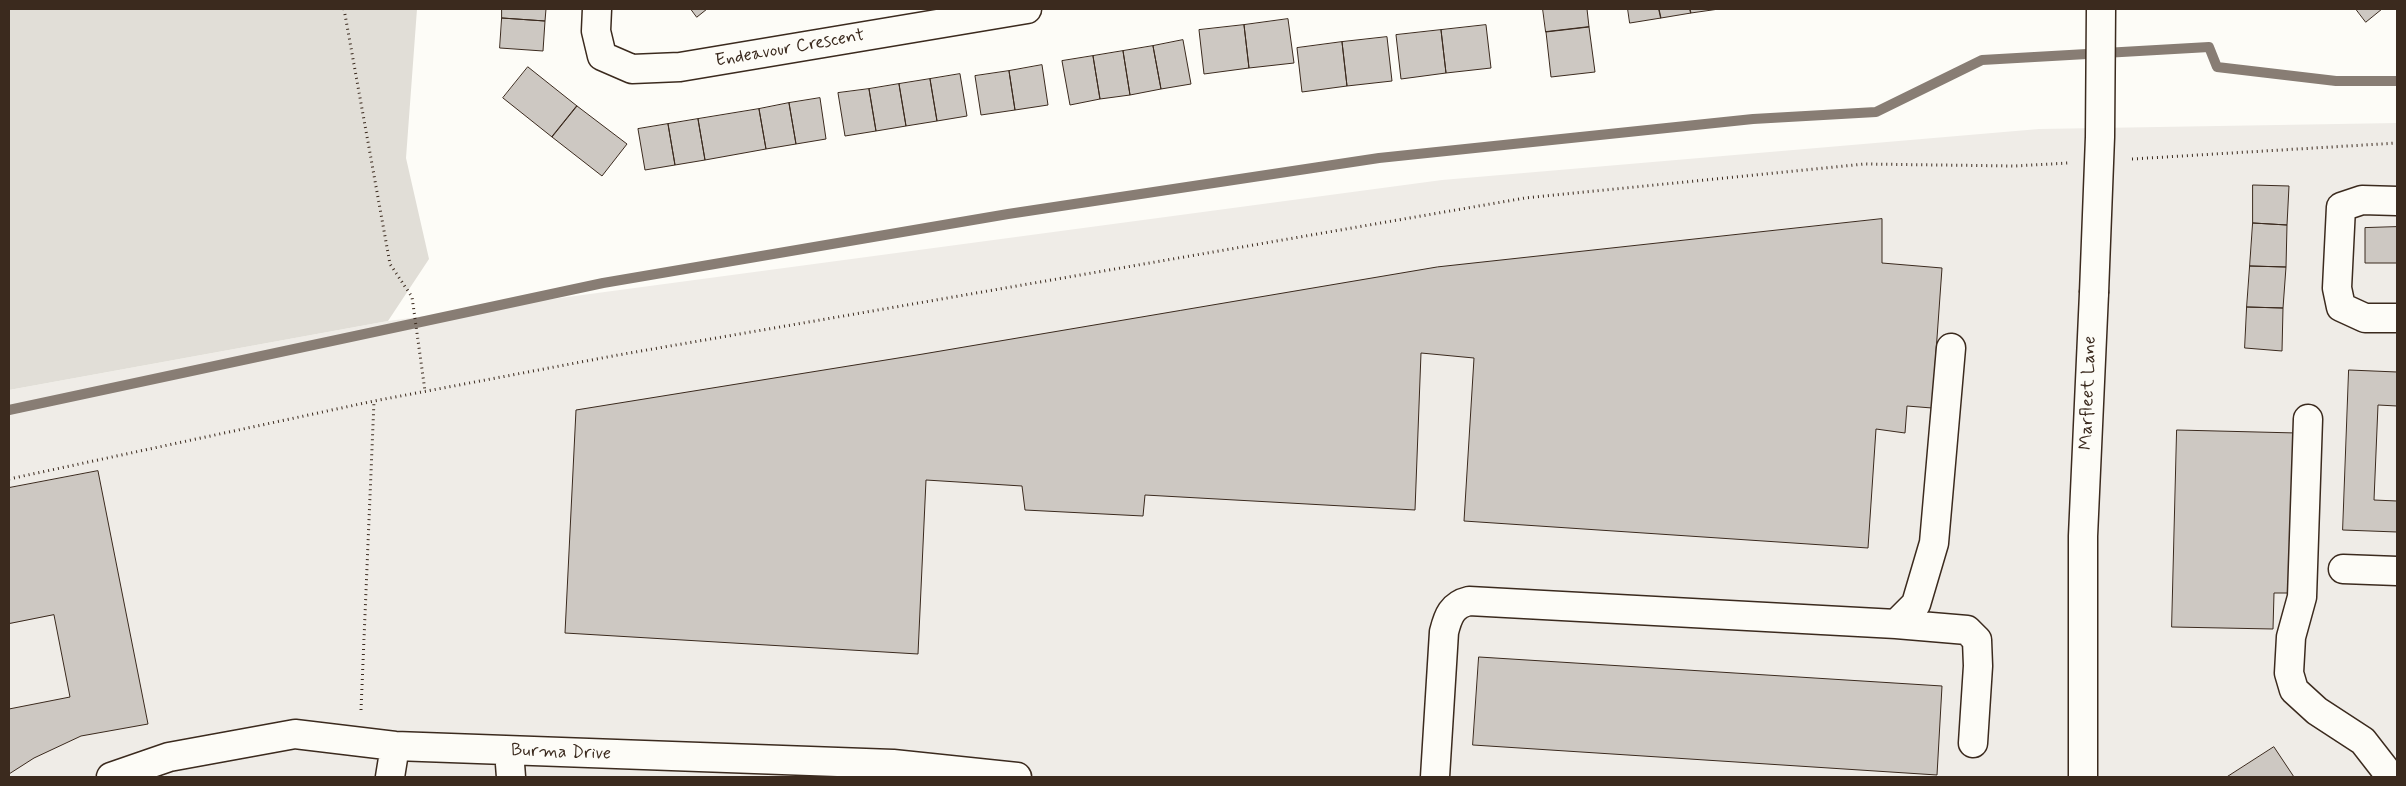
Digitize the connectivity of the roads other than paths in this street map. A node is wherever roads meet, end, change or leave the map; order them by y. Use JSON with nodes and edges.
{"nodes":[{"id":1,"x":598,"y":9,"type":"edge"},
{"id":2,"x":1028,"y":9,"type":"edge"},
{"id":3,"x":2100,"y":9,"type":"edge"},
{"id":4,"x":2397,"y":201,"type":"edge"},
{"id":5,"x":2397,"y":318,"type":"edge"},
{"id":6,"x":1951,"y":348,"type":"dead end"},
{"id":7,"x":2308,"y":419,"type":"dead end"},
{"id":8,"x":2343,"y":569,"type":"dead end"},
{"id":9,"x":2397,"y":571,"type":"edge"},
{"id":10,"x":1896,"y":624,"type":"junction"},
{"id":11,"x":1973,"y":744,"type":"dead end"},
{"id":12,"x":395,"y":746,"type":"junction"},
{"id":13,"x":510,"y":764,"type":"edge"},
{"id":14,"x":754,"y":768,"type":"edge"},
{"id":15,"x":955,"y":774,"type":"edge"},
{"id":16,"x":111,"y":777,"type":"edge"},
{"id":17,"x":390,"y":777,"type":"edge"},
{"id":18,"x":1017,"y":777,"type":"edge"},
{"id":19,"x":1435,"y":777,"type":"edge"},
{"id":20,"x":2082,"y":777,"type":"edge"},
{"id":21,"x":2391,"y":777,"type":"edge"}],
"edges":[{"from":1,"to":2,"type":"street","name":"Endeavour Crescent"},
{"from":3,"to":20,"type":"street","name":"Marfleet Lane","bridge":true},
{"from":4,"to":5,"type":"street"},
{"from":6,"to":10,"type":"street"},
{"from":7,"to":21,"type":"street"},
{"from":8,"to":9,"type":"street"},
{"from":10,"to":11,"type":"street"},
{"from":10,"to":19,"type":"street"},
{"from":12,"to":13,"type":"street","name":"Burma Drive"},
{"from":12,"to":16,"type":"street","name":"Burma Drive"},
{"from":12,"to":17,"type":"street"},
{"from":13,"to":14,"type":"street","name":"Burma Drive"},
{"from":14,"to":15,"type":"street","name":"Burma Drive"},
{"from":15,"to":18,"type":"street","name":"Burma Drive"}]}
